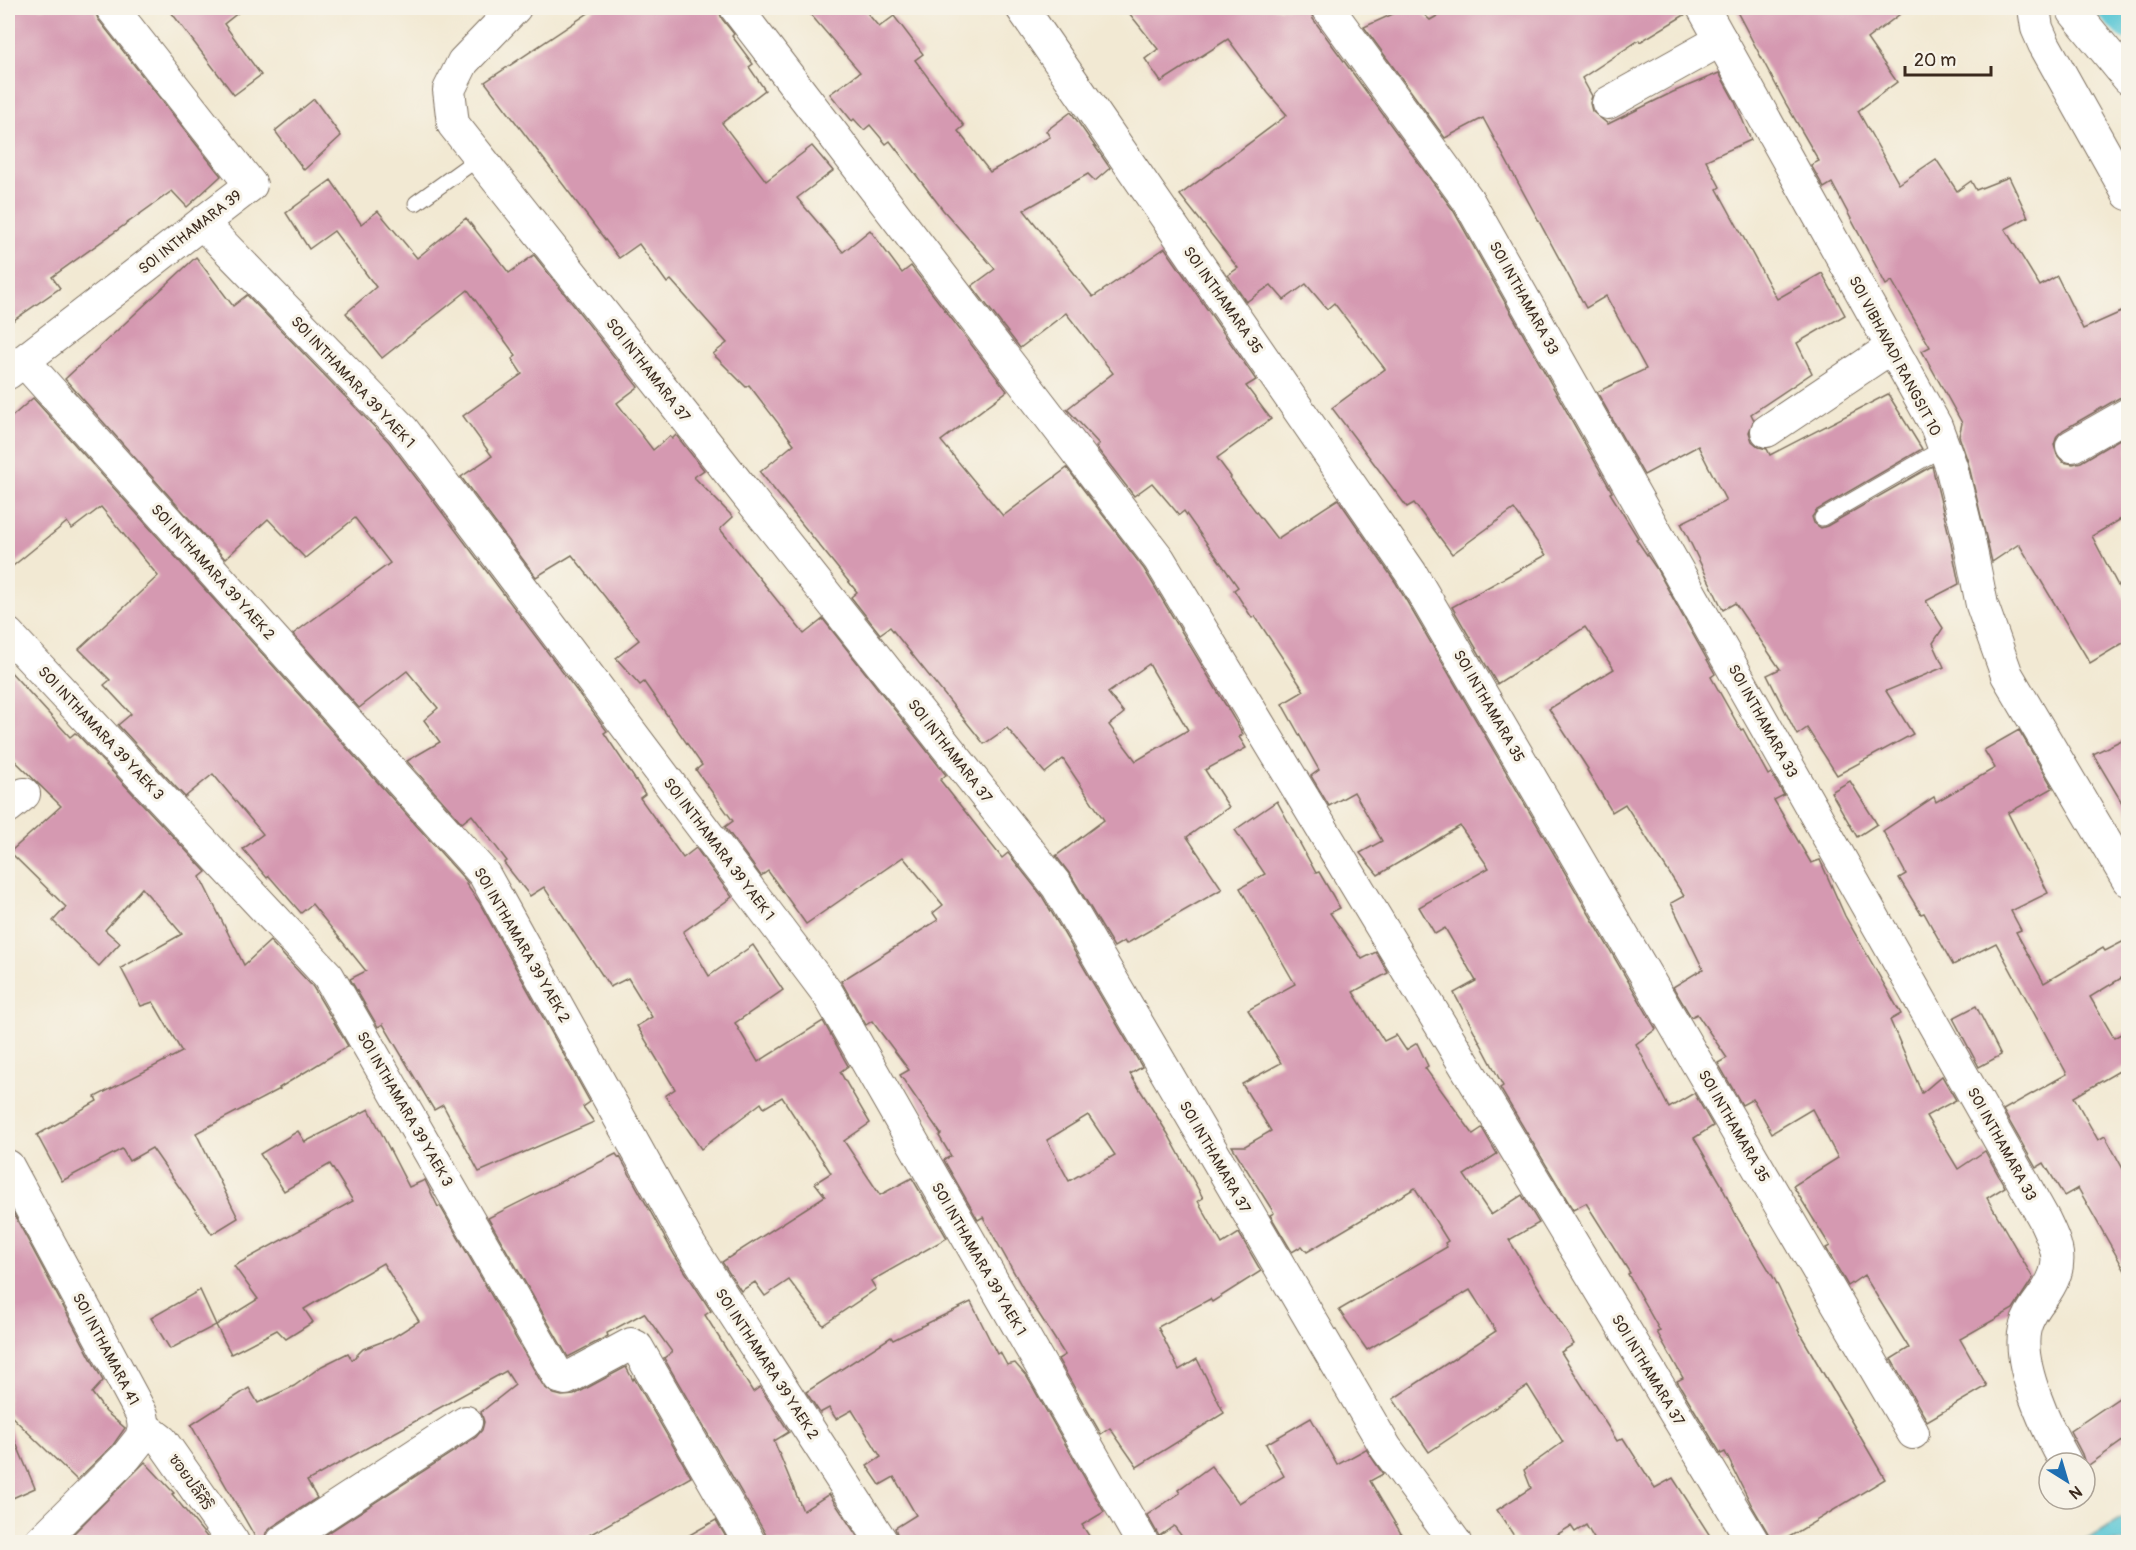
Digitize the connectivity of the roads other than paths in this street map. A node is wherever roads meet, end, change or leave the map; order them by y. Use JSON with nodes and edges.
{"nodes":[{"id":1,"x":112,"y":8,"type":"edge"},
{"id":2,"x":515,"y":8,"type":"edge"},
{"id":3,"x":736,"y":8,"type":"edge"},
{"id":4,"x":1022,"y":8,"type":"edge"},
{"id":5,"x":1328,"y":8,"type":"edge"},
{"id":6,"x":1703,"y":8,"type":"edge"},
{"id":7,"x":2034,"y":8,"type":"edge"},
{"id":8,"x":2074,"y":12,"type":"dead end"},
{"id":9,"x":1721,"y":40,"type":"junction"},
{"id":10,"x":2128,"y":78,"type":"edge"},
{"id":11,"x":1608,"y":103,"type":"dead end"},
{"id":12,"x":480,"y":157,"type":"junction"},
{"id":13,"x":2128,"y":194,"type":"edge"},
{"id":14,"x":416,"y":203,"type":"dead end"},
{"id":15,"x":202,"y":222,"type":"junction"},
{"id":16,"x":1892,"y":347,"type":"junction"},
{"id":17,"x":12,"y":368,"type":"edge"},
{"id":18,"x":2128,"y":414,"type":"edge"},
{"id":19,"x":1767,"y":431,"type":"dead end"},
{"id":20,"x":2072,"y":446,"type":"dead end"},
{"id":21,"x":1943,"y":448,"type":"junction"},
{"id":22,"x":1822,"y":518,"type":"dead end"},
{"id":23,"x":8,"y":634,"type":"edge"},
{"id":24,"x":2128,"y":880,"type":"edge"},
{"id":25,"x":8,"y":1166,"type":"edge"},
{"id":26,"x":466,"y":1422,"type":"dead end"},
{"id":27,"x":144,"y":1427,"type":"junction"},
{"id":28,"x":1912,"y":1433,"type":"dead end"},
{"id":29,"x":2060,"y":1451,"type":"edge"},
{"id":30,"x":40,"y":1542,"type":"edge"},
{"id":31,"x":233,"y":1542,"type":"edge"},
{"id":32,"x":282,"y":1542,"type":"edge"},
{"id":33,"x":749,"y":1542,"type":"edge"},
{"id":34,"x":882,"y":1542,"type":"edge"},
{"id":35,"x":1142,"y":1542,"type":"edge"},
{"id":36,"x":1455,"y":1542,"type":"edge"},
{"id":37,"x":1753,"y":1542,"type":"edge"}],
"edges":[{"from":1,"to":15,"type":"street","name":"SOI INTHAMARA 39"},
{"from":2,"to":12,"type":"street","name":"SOI INTHAMARA 37"},
{"from":3,"to":37,"type":"street","name":"SOI INTHAMARA 37"},
{"from":4,"to":28,"type":"street","name":"SOI INTHAMARA 35"},
{"from":5,"to":29,"type":"street","name":"SOI INTHAMARA 33"},
{"from":6,"to":9,"type":"street","name":"SOI VIBHAVADI RANGSIT 10"},
{"from":7,"to":13,"type":"street"},
{"from":8,"to":10,"type":"street"},
{"from":9,"to":11,"type":"street"},
{"from":9,"to":16,"type":"street","name":"SOI VIBHAVADI RANGSIT 10"},
{"from":12,"to":14,"type":"lane"},
{"from":12,"to":36,"type":"street","name":"SOI INTHAMARA 37"},
{"from":15,"to":17,"type":"street","name":"SOI INTHAMARA 39"},
{"from":15,"to":35,"type":"street","name":"SOI INTHAMARA 39 YAEK 1"},
{"from":16,"to":19,"type":"street"},
{"from":16,"to":21,"type":"street","name":"SOI VIBHAVADI RANGSIT 10"},
{"from":17,"to":34,"type":"street","name":"SOI INTHAMARA 39 YAEK 2"},
{"from":18,"to":20,"type":"street"},
{"from":21,"to":22,"type":"lane"},
{"from":21,"to":24,"type":"street","name":"SOI VIBHAVADI RANGSIT 10"},
{"from":23,"to":33,"type":"street","name":"SOI INTHAMARA 39 YAEK 3"},
{"from":25,"to":27,"type":"street","name":"SOI INTHAMARA 41"},
{"from":26,"to":32,"type":"street"},
{"from":27,"to":30,"type":"street"},
{"from":27,"to":31,"type":"street","name":"ซอยปลีศิริ"}]}
